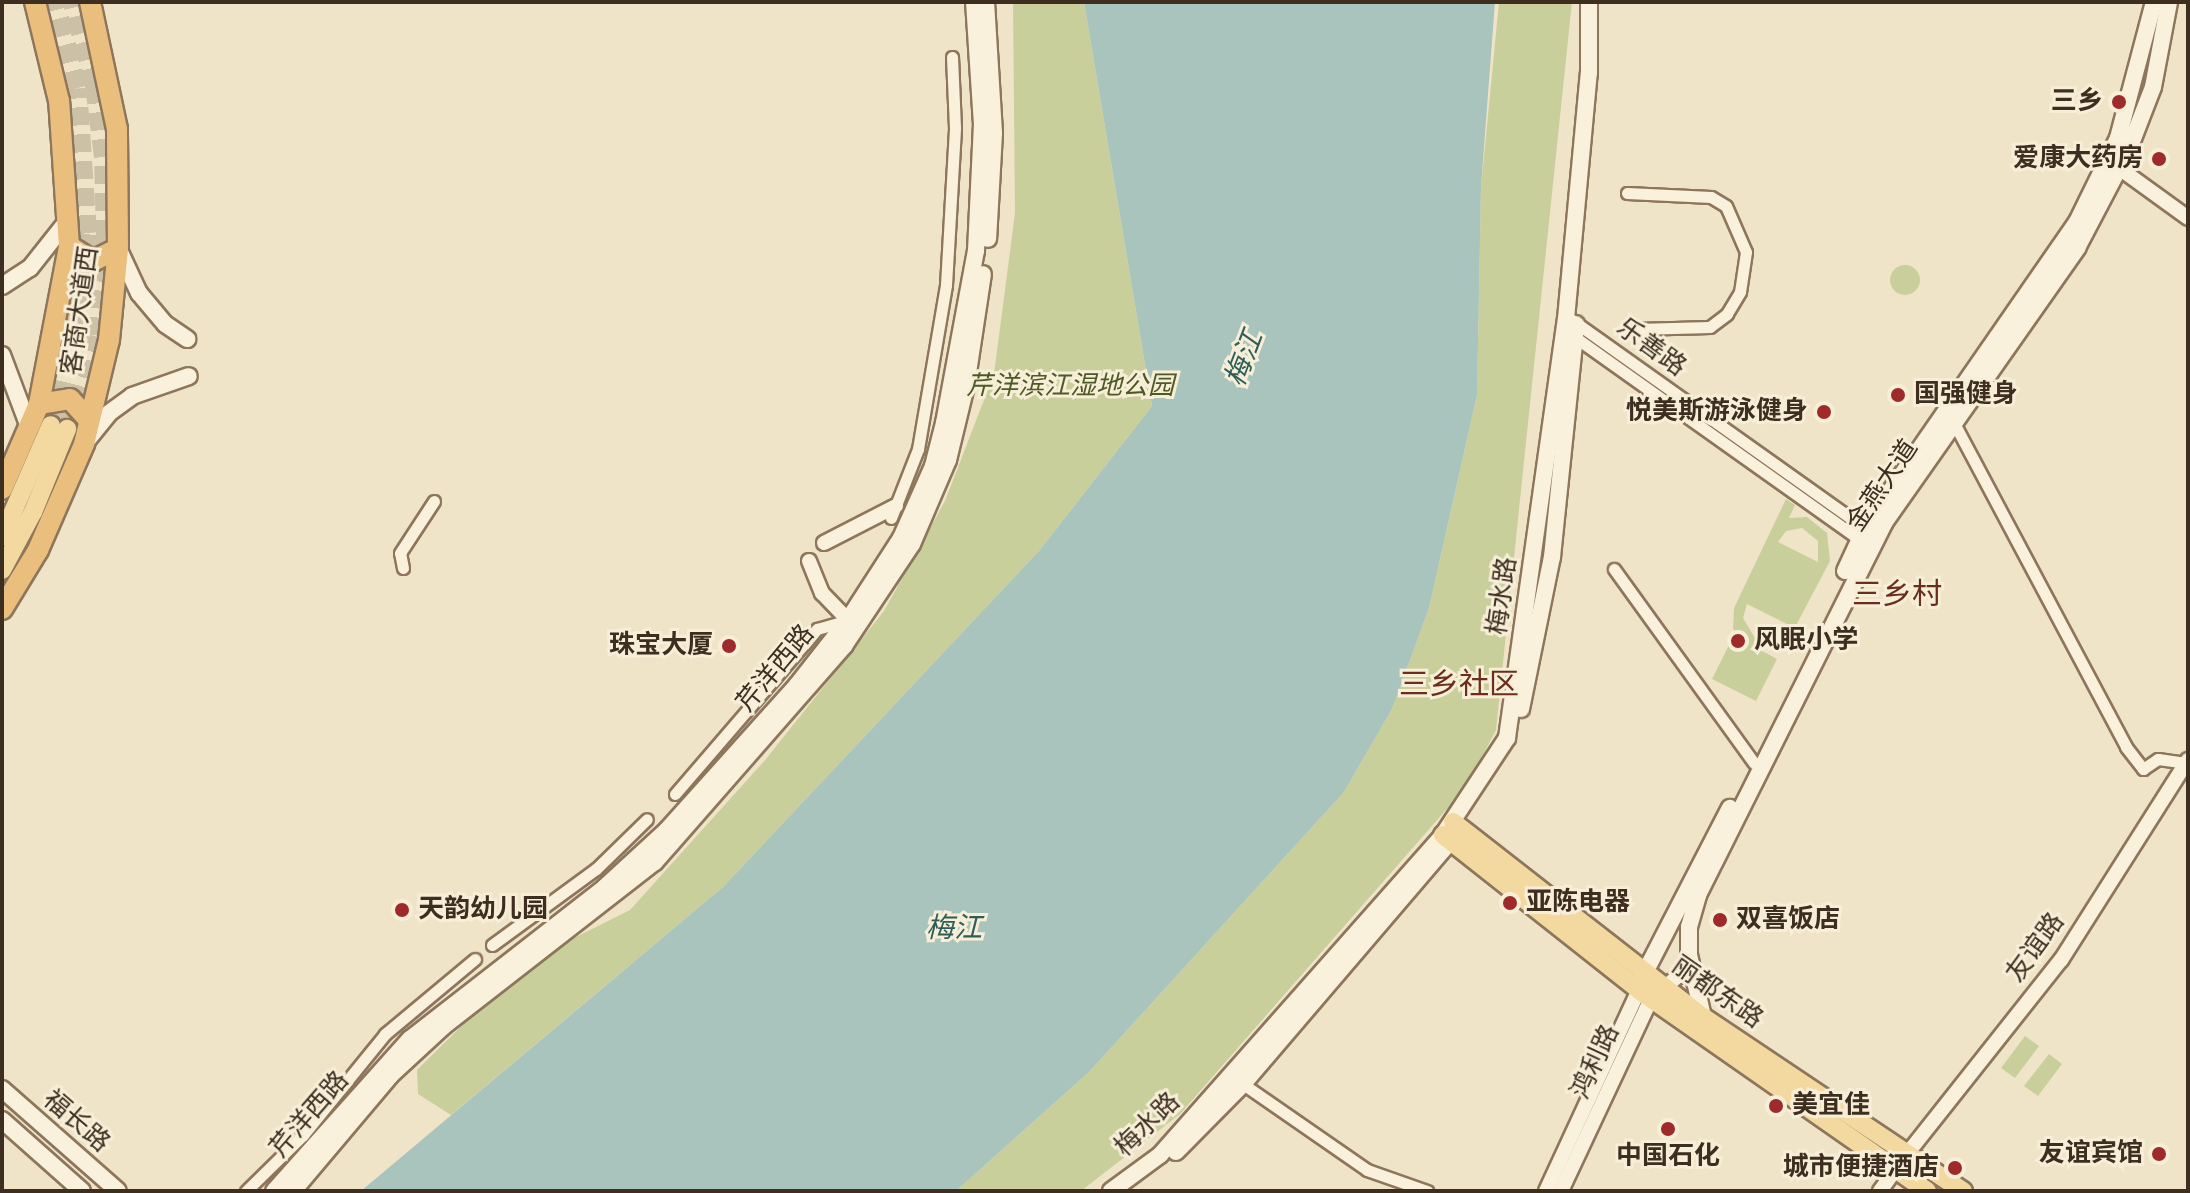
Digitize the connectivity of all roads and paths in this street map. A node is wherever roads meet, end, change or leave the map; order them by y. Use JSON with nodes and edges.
{"nodes":[{"id":1,"x":35,"y":2,"type":"edge"},
{"id":2,"x":90,"y":2,"type":"edge"},
{"id":3,"x":974,"y":2,"type":"edge"},
{"id":4,"x":986,"y":2,"type":"edge"},
{"id":5,"x":1589,"y":2,"type":"edge"},
{"id":6,"x":1600,"y":2,"type":"edge"},
{"id":7,"x":2154,"y":2,"type":"edge"},
{"id":8,"x":2169,"y":2,"type":"edge"},
{"id":9,"x":952,"y":57,"type":"dead end"},
{"id":10,"x":2119,"y":168,"type":"junction"},
{"id":11,"x":1627,"y":193,"type":"dead end"},
{"id":12,"x":2188,"y":218,"type":"edge"},
{"id":13,"x":68,"y":220,"type":"junction"},
{"id":14,"x":69,"y":246,"type":"junction"},
{"id":15,"x":118,"y":248,"type":"junction"},
{"id":16,"x":2,"y":286,"type":"edge"},
{"id":17,"x":1571,"y":326,"type":"junction"},
{"id":18,"x":1636,"y":329,"type":"dead end"},
{"id":19,"x":187,"y":339,"type":"dead end"},
{"id":20,"x":2,"y":355,"type":"edge"},
{"id":21,"x":189,"y":376,"type":"dead end"},
{"id":22,"x":39,"y":404,"type":"junction"},
{"id":23,"x":87,"y":418,"type":"junction"},
{"id":24,"x":1954,"y":423,"type":"junction"},
{"id":25,"x":29,"y":427,"type":"junction"},
{"id":26,"x":84,"y":444,"type":"junction"},
{"id":27,"x":2,"y":489,"type":"edge"},
{"id":28,"x":434,"y":501,"type":"dead end"},
{"id":29,"x":894,"y":512,"type":"joint"},
{"id":30,"x":1862,"y":534,"type":"junction"},
{"id":31,"x":2,"y":537,"type":"edge"},
{"id":32,"x":824,"y":543,"type":"dead end"},
{"id":33,"x":809,"y":561,"type":"dead end"},
{"id":34,"x":403,"y":568,"type":"dead end"},
{"id":35,"x":1614,"y":569,"type":"dead end"},
{"id":36,"x":2,"y":570,"type":"edge"},
{"id":37,"x":2,"y":609,"type":"edge"},
{"id":38,"x":848,"y":620,"type":"junction"},
{"id":39,"x":2187,"y":762,"type":"edge"},
{"id":40,"x":1754,"y":763,"type":"junction"},
{"id":41,"x":675,"y":794,"type":"dead end"},
{"id":42,"x":647,"y":819,"type":"dead end"},
{"id":43,"x":1452,"y":831,"type":"junction"},
{"id":44,"x":1669,"y":919,"type":"junction"},
{"id":45,"x":1689,"y":927,"type":"junction"},
{"id":46,"x":492,"y":945,"type":"dead end"},
{"id":47,"x":475,"y":959,"type":"dead end"},
{"id":48,"x":1691,"y":965,"type":"junction"},
{"id":49,"x":1641,"y":971,"type":"junction"},
{"id":50,"x":1651,"y":992,"type":"junction"},
{"id":51,"x":1703,"y":1017,"type":"junction"},
{"id":52,"x":1243,"y":1084,"type":"junction"},
{"id":53,"x":2,"y":1089,"type":"edge"},
{"id":54,"x":2,"y":1120,"type":"edge"},
{"id":55,"x":1901,"y":1161,"type":"junction"},
{"id":56,"x":82,"y":1191,"type":"edge"},
{"id":57,"x":118,"y":1191,"type":"edge"},
{"id":58,"x":246,"y":1191,"type":"edge"},
{"id":59,"x":274,"y":1191,"type":"edge"},
{"id":60,"x":293,"y":1191,"type":"edge"},
{"id":61,"x":1111,"y":1191,"type":"edge"},
{"id":62,"x":1128,"y":1191,"type":"edge"},
{"id":63,"x":1427,"y":1191,"type":"edge"},
{"id":64,"x":1546,"y":1191,"type":"edge"},
{"id":65,"x":1561,"y":1191,"type":"edge"},
{"id":66,"x":1880,"y":1191,"type":"edge"},
{"id":67,"x":1927,"y":1191,"type":"edge"},
{"id":68,"x":1963,"y":1191,"type":"edge"}],
"edges":[{"from":1,"to":13,"type":"highway"},
{"from":2,"to":15,"type":"highway","name":"客商大道西"},
{"from":3,"to":38,"type":"main road","name":"芹洋西路"},
{"from":4,"to":60,"type":"main road","name":"芹洋西路"},
{"from":5,"to":17,"type":"main road","name":"梅水路"},
{"from":6,"to":17,"type":"main road","name":"梅水路"},
{"from":7,"to":30,"type":"main road","name":"金燕大道"},
{"from":8,"to":10,"type":"main road","name":"金燕大道"},
{"from":9,"to":29,"type":"street"},
{"from":10,"to":12,"type":"street"},
{"from":10,"to":24,"type":"main road","name":"金燕大道"},
{"from":11,"to":18,"type":"street"},
{"from":13,"to":14,"type":"highway"},
{"from":13,"to":16,"type":"main road"},
{"from":14,"to":15,"type":"highway"},
{"from":14,"to":22,"type":"highway"},
{"from":15,"to":19,"type":"main road"},
{"from":15,"to":23,"type":"highway","name":"客商大道西"},
{"from":17,"to":30,"type":"street","name":"乐善路"},
{"from":17,"to":43,"type":"main road","name":"梅水路"},
{"from":20,"to":25,"type":"main road"},
{"from":21,"to":26,"type":"main road"},
{"from":22,"to":23,"type":"highway"},
{"from":22,"to":25,"type":"highway"},
{"from":23,"to":26,"type":"highway","name":"客商大道西"},
{"from":24,"to":39,"type":"street"},
{"from":24,"to":45,"type":"main road","name":"金燕大道"},
{"from":25,"to":27,"type":"highway"},
{"from":26,"to":37,"type":"highway","name":"客商大道西"},
{"from":28,"to":34,"type":"street"},
{"from":29,"to":32,"type":"street"},
{"from":30,"to":40,"type":"main road","name":"金燕大道"},
{"from":31,"to":36,"type":"main road"},
{"from":33,"to":38,"type":"street"},
{"from":35,"to":40,"type":"street"},
{"from":38,"to":41,"type":"street"},
{"from":38,"to":59,"type":"main road","name":"芹洋西路"},
{"from":39,"to":55,"type":"street","name":"友谊路"},
{"from":40,"to":44,"type":"main road","name":"金燕大道"},
{"from":42,"to":46,"type":"street"},
{"from":43,"to":49,"type":"main road","name":"丽都东路"},
{"from":43,"to":50,"type":"main road","name":"丽都东路"},
{"from":43,"to":52,"type":"main road","name":"梅水路"},
{"from":43,"to":61,"type":"main road","name":"梅水路"},
{"from":44,"to":45,"type":"main road"},
{"from":44,"to":49,"type":"main road","name":"金燕大道"},
{"from":45,"to":48,"type":"main road","name":"金燕大道"},
{"from":47,"to":58,"type":"street"},
{"from":48,"to":50,"type":"street","name":"鸿利路"},
{"from":48,"to":51,"type":"main road","name":"金燕大道"},
{"from":49,"to":50,"type":"main road","name":"丽都东路"},
{"from":50,"to":51,"type":"main road","name":"丽都东路"},
{"from":50,"to":55,"type":"main road","name":"丽都东路"},
{"from":50,"to":64,"type":"street","name":"鸿利路"},
{"from":50,"to":65,"type":"street","name":"鸿利路"},
{"from":51,"to":55,"type":"main road","name":"丽都东路"},
{"from":52,"to":62,"type":"main road","name":"梅水路"},
{"from":52,"to":63,"type":"street"},
{"from":53,"to":57,"type":"main road","name":"福长路"},
{"from":54,"to":56,"type":"main road","name":"福长路"},
{"from":55,"to":66,"type":"street","name":"友谊路"},
{"from":55,"to":67,"type":"main road","name":"丽都东路"},
{"from":55,"to":68,"type":"main road","name":"丽都东路"}]}
